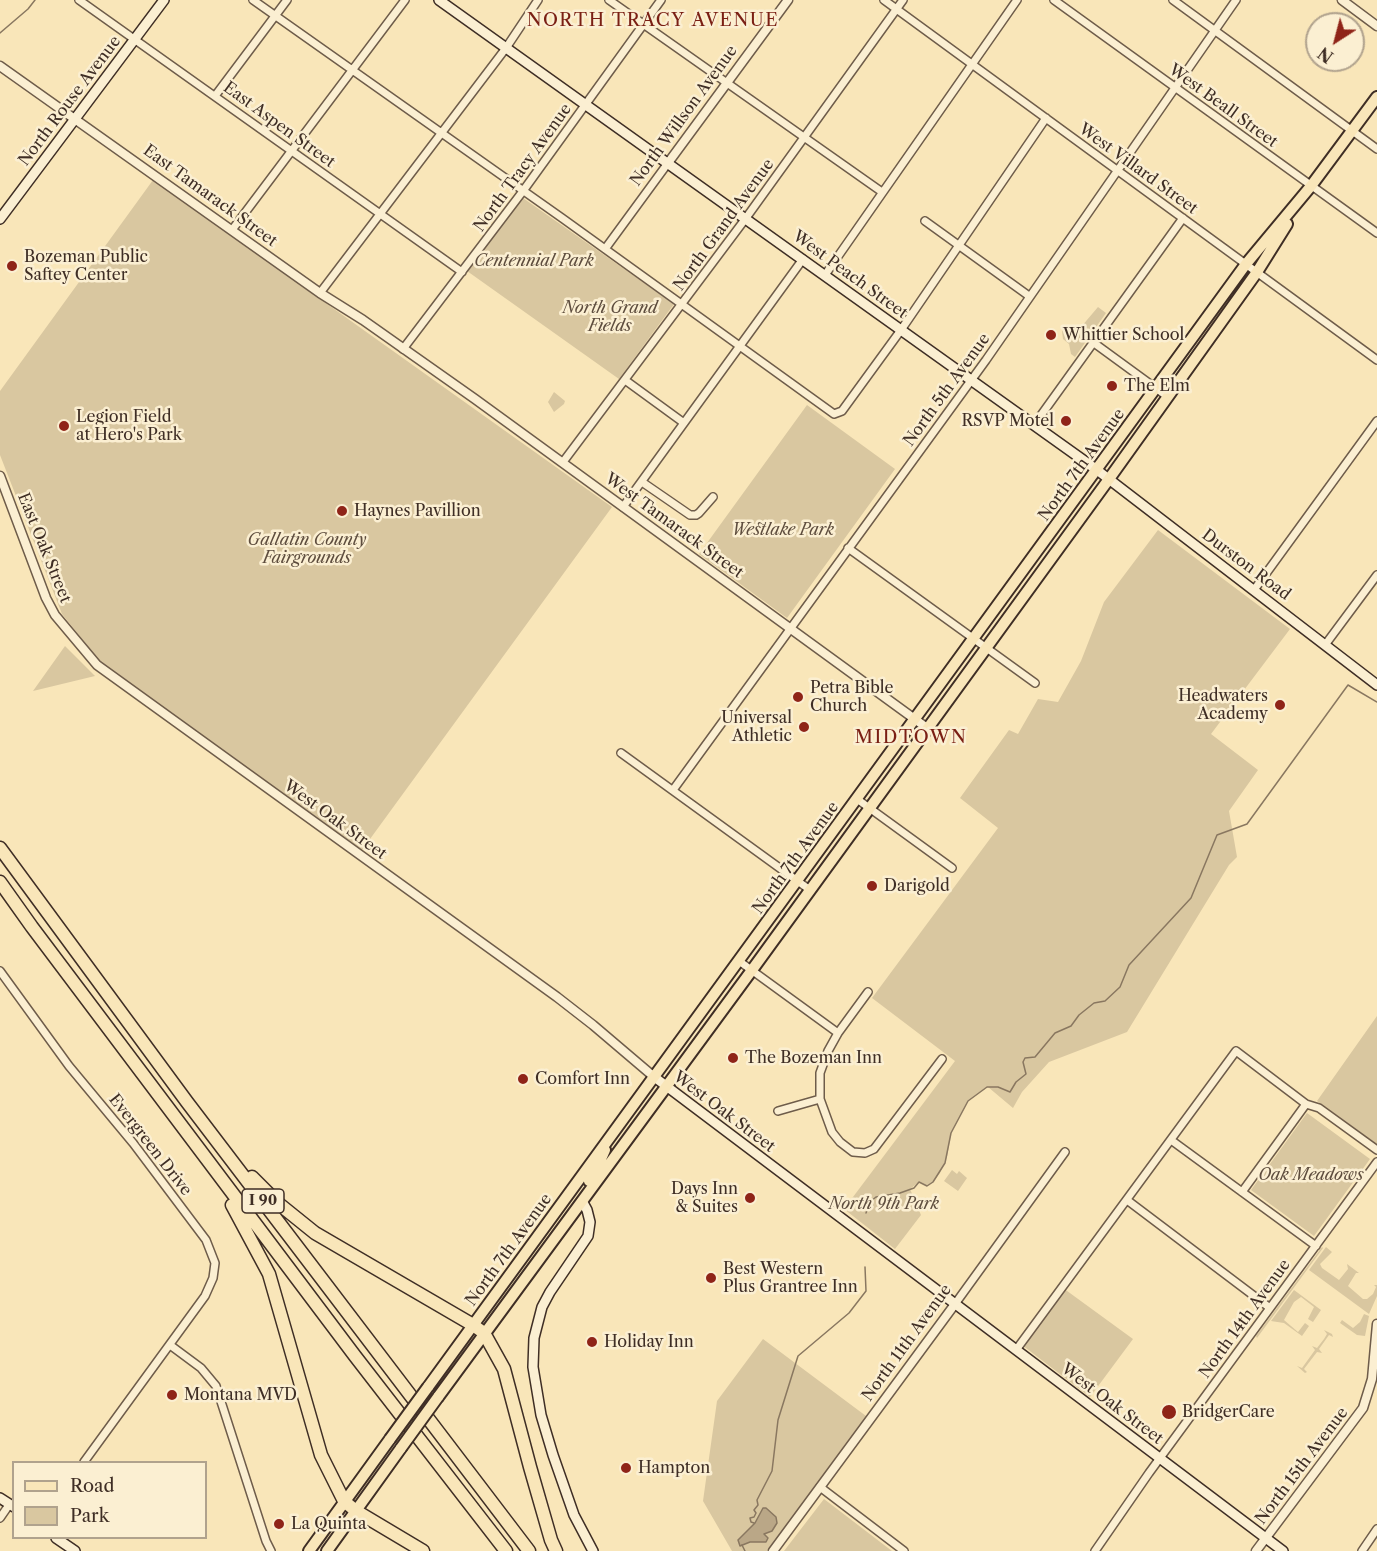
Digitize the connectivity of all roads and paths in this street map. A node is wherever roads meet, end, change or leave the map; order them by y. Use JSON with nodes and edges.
{"nodes":[{"id":1,"x":79,"y":0,"type":"edge"},
{"id":2,"x":164,"y":0,"type":"edge"},
{"id":3,"x":253,"y":0,"type":"edge"},
{"id":4,"x":287,"y":0,"type":"edge"},
{"id":5,"x":405,"y":0,"type":"edge"},
{"id":6,"x":439,"y":0,"type":"edge"},
{"id":7,"x":538,"y":0,"type":"edge"},
{"id":8,"x":609,"y":0,"type":"edge"},
{"id":9,"x":661,"y":0,"type":"edge"},
{"id":10,"x":788,"y":0,"type":"edge"},
{"id":11,"x":884,"y":0,"type":"edge"},
{"id":12,"x":903,"y":0,"type":"edge"},
{"id":13,"x":1017,"y":0,"type":"edge"},
{"id":14,"x":1054,"y":0,"type":"edge"},
{"id":15,"x":1173,"y":0,"type":"edge"},
{"id":16,"x":1236,"y":0,"type":"edge"},
{"id":17,"x":1342,"y":0,"type":"edge"},
{"id":18,"x":896,"y":9,"type":"junction"},
{"id":19,"x":275,"y":16,"type":"junction"},
{"id":20,"x":644,"y":24,"type":"junction"},
{"id":21,"x":1377,"y":26,"type":"edge"},
{"id":22,"x":1214,"y":30,"type":"junction"},
{"id":23,"x":134,"y":39,"type":"junction"},
{"id":24,"x":506,"y":48,"type":"junction"},
{"id":25,"x":972,"y":64,"type":"junction"},
{"id":26,"x":0,"y":66,"type":"edge"},
{"id":27,"x":352,"y":71,"type":"junction"},
{"id":28,"x":727,"y":83,"type":"junction"},
{"id":29,"x":1173,"y":87,"type":"junction"},
{"id":30,"x":215,"y":96,"type":"junction"},
{"id":31,"x":1377,"y":97,"type":"edge"},
{"id":32,"x":586,"y":104,"type":"junction"},
{"id":33,"x":76,"y":118,"type":"junction"},
{"id":34,"x":1046,"y":118,"type":"junction"},
{"id":35,"x":1352,"y":131,"type":"junction"},
{"id":36,"x":441,"y":134,"type":"junction"},
{"id":37,"x":804,"y":138,"type":"junction"},
{"id":38,"x":1377,"y":149,"type":"edge"},
{"id":39,"x":291,"y":151,"type":"junction"},
{"id":40,"x":668,"y":163,"type":"junction"},
{"id":41,"x":1117,"y":170,"type":"junction"},
{"id":42,"x":1311,"y":186,"type":"junction"},
{"id":43,"x":524,"y":191,"type":"junction"},
{"id":44,"x":882,"y":192,"type":"junction"},
{"id":45,"x":381,"y":214,"type":"junction"},
{"id":46,"x":746,"y":218,"type":"junction"},
{"id":47,"x":1183,"y":218,"type":"junction"},
{"id":48,"x":0,"y":219,"type":"edge"},
{"id":49,"x":925,"y":221,"type":"dead end"},
{"id":50,"x":231,"y":230,"type":"junction"},
{"id":51,"x":1377,"y":233,"type":"edge"},
{"id":52,"x":958,"y":245,"type":"junction"},
{"id":53,"x":605,"y":249,"type":"junction"},
{"id":54,"x":803,"y":259,"type":"junction"},
{"id":55,"x":1246,"y":264,"type":"junction"},
{"id":56,"x":462,"y":272,"type":"junction"},
{"id":57,"x":1257,"y":272,"type":"junction"},
{"id":58,"x":825,"y":275,"type":"junction"},
{"id":59,"x":320,"y":293,"type":"junction"},
{"id":60,"x":1029,"y":296,"type":"junction"},
{"id":61,"x":682,"y":304,"type":"junction"},
{"id":62,"x":901,"y":330,"type":"junction"},
{"id":63,"x":1094,"y":343,"type":"junction"},
{"id":64,"x":740,"y":345,"type":"junction"},
{"id":65,"x":403,"y":349,"type":"junction"},
{"id":66,"x":1377,"y":360,"type":"edge"},
{"id":67,"x":625,"y":380,"type":"junction"},
{"id":68,"x":971,"y":380,"type":"junction"},
{"id":69,"x":1156,"y":388,"type":"junction"},
{"id":70,"x":1168,"y":397,"type":"junction"},
{"id":71,"x":1377,"y":421,"type":"edge"},
{"id":72,"x":684,"y":423,"type":"junction"},
{"id":73,"x":1034,"y":425,"type":"junction"},
{"id":74,"x":563,"y":462,"type":"junction"},
{"id":75,"x":1097,"y":470,"type":"junction"},
{"id":76,"x":0,"y":476,"type":"edge"},
{"id":77,"x":1109,"y":479,"type":"junction"},
{"id":78,"x":642,"y":482,"type":"junction"},
{"id":79,"x":713,"y":497,"type":"dead end"},
{"id":80,"x":623,"y":507,"type":"junction"},
{"id":81,"x":849,"y":548,"type":"junction"},
{"id":82,"x":1377,"y":575,"type":"edge"},
{"id":83,"x":1254,"y":590,"type":"junction"},
{"id":84,"x":789,"y":628,"type":"junction"},
{"id":85,"x":974,"y":638,"type":"junction"},
{"id":86,"x":1325,"y":645,"type":"junction"},
{"id":87,"x":986,"y":647,"type":"junction"},
{"id":88,"x":1035,"y":682,"type":"dead end"},
{"id":89,"x":1377,"y":685,"type":"edge"},
{"id":90,"x":144,"y":701,"type":"joint"},
{"id":91,"x":914,"y":719,"type":"junction"},
{"id":92,"x":927,"y":728,"type":"junction"},
{"id":93,"x":621,"y":753,"type":"dead end"},
{"id":94,"x":673,"y":790,"type":"junction"},
{"id":95,"x":857,"y":799,"type":"junction"},
{"id":96,"x":869,"y":808,"type":"junction"},
{"id":97,"x":0,"y":848,"type":"edge"},
{"id":98,"x":952,"y":868,"type":"dead end"},
{"id":99,"x":798,"y":881,"type":"junction"},
{"id":100,"x":0,"y":882,"type":"edge"},
{"id":101,"x":810,"y":890,"type":"junction"},
{"id":102,"x":739,"y":961,"type":"junction"},
{"id":103,"x":752,"y":970,"type":"junction"},
{"id":104,"x":0,"y":972,"type":"edge"},
{"id":105,"x":868,"y":992,"type":"dead end"},
{"id":106,"x":838,"y":1033,"type":"junction"},
{"id":107,"x":942,"y":1059,"type":"dead end"},
{"id":108,"x":653,"y":1076,"type":"junction"},
{"id":109,"x":666,"y":1087,"type":"junction"},
{"id":110,"x":820,"y":1099,"type":"junction"},
{"id":111,"x":187,"y":1102,"type":"junction"},
{"id":112,"x":1306,"y":1104,"type":"junction"},
{"id":113,"x":778,"y":1111,"type":"dead end"},
{"id":114,"x":178,"y":1120,"type":"junction"},
{"id":115,"x":612,"y":1133,"type":"junction"},
{"id":116,"x":1171,"y":1140,"type":"junction"},
{"id":117,"x":1377,"y":1150,"type":"edge"},
{"id":118,"x":1065,"y":1152,"type":"dead end"},
{"id":119,"x":1377,"y":1162,"type":"edge"},
{"id":120,"x":570,"y":1190,"type":"junction"},
{"id":121,"x":1242,"y":1192,"type":"junction"},
{"id":122,"x":1126,"y":1200,"type":"junction"},
{"id":123,"x":582,"y":1201,"type":"junction"},
{"id":124,"x":1316,"y":1246,"type":"junction"},
{"id":125,"x":528,"y":1274,"type":"junction"},
{"id":126,"x":955,"y":1304,"type":"junction"},
{"id":127,"x":1270,"y":1308,"type":"junction"},
{"id":128,"x":1377,"y":1324,"type":"edge"},
{"id":129,"x":473,"y":1325,"type":"junction"},
{"id":130,"x":484,"y":1333,"type":"junction"},
{"id":131,"x":170,"y":1345,"type":"junction"},
{"id":132,"x":1016,"y":1350,"type":"junction"},
{"id":133,"x":1160,"y":1459,"type":"junction"},
{"id":134,"x":85,"y":1461,"type":"edge"},
{"id":135,"x":820,"y":1487,"type":"junction"},
{"id":136,"x":0,"y":1498,"type":"edge"},
{"id":137,"x":344,"y":1501,"type":"junction"},
{"id":138,"x":11,"y":1506,"type":"edge"},
{"id":139,"x":356,"y":1511,"type":"junction"},
{"id":140,"x":0,"y":1518,"type":"edge"},
{"id":141,"x":1377,"y":1529,"type":"edge"},
{"id":142,"x":57,"y":1539,"type":"edge"},
{"id":143,"x":1266,"y":1539,"type":"junction"},
{"id":144,"x":75,"y":1551,"type":"edge"},
{"id":145,"x":271,"y":1551,"type":"edge"},
{"id":146,"x":309,"y":1551,"type":"edge"},
{"id":147,"x":327,"y":1551,"type":"edge"},
{"id":148,"x":423,"y":1551,"type":"edge"},
{"id":149,"x":506,"y":1551,"type":"edge"},
{"id":150,"x":529,"y":1551,"type":"edge"},
{"id":151,"x":556,"y":1551,"type":"edge"},
{"id":152,"x":592,"y":1551,"type":"edge"},
{"id":153,"x":773,"y":1551,"type":"edge"},
{"id":154,"x":904,"y":1551,"type":"edge"},
{"id":155,"x":1095,"y":1551,"type":"edge"},
{"id":156,"x":1256,"y":1551,"type":"edge"},
{"id":157,"x":1283,"y":1551,"type":"edge"},
{"id":158,"x":1362,"y":1551,"type":"edge"}],
"edges":[{"from":1,"to":23,"type":"street","name":"East Aspen Street"},
{"from":2,"to":23,"type":"main road","name":"North Rouse Avenue"},
{"from":3,"to":19,"type":"street"},
{"from":4,"to":19,"type":"street"},
{"from":5,"to":27,"type":"street"},
{"from":6,"to":24,"type":"main road","name":"West Peach Street"},
{"from":7,"to":24,"type":"street"},
{"from":8,"to":20,"type":"street"},
{"from":9,"to":20,"type":"street","name":"North Tracy Avenue"},
{"from":10,"to":28,"type":"street","name":"North Willson Avenue"},
{"from":11,"to":18,"type":"street","name":"West Villard Street"},
{"from":12,"to":18,"type":"street","name":"North Grand Avenue"},
{"from":13,"to":25,"type":"street"},
{"from":14,"to":29,"type":"street","name":"West Beall Street"},
{"from":15,"to":22,"type":"street"},
{"from":16,"to":22,"type":"street","name":"North 5th Avenue"},
{"from":17,"to":21,"type":"street"},
{"from":18,"to":25,"type":"street","name":"West Villard Street"},
{"from":18,"to":37,"type":"street","name":"North Grand Avenue"},
{"from":19,"to":27,"type":"street"},
{"from":19,"to":30,"type":"street"},
{"from":20,"to":28,"type":"street"},
{"from":20,"to":32,"type":"street","name":"North Tracy Avenue"},
{"from":22,"to":29,"type":"street","name":"North 5th Avenue"},
{"from":22,"to":35,"type":"street"},
{"from":23,"to":30,"type":"street","name":"East Aspen Street"},
{"from":23,"to":33,"type":"main road","name":"North Rouse Avenue"},
{"from":24,"to":32,"type":"main road","name":"West Peach Street"},
{"from":24,"to":36,"type":"street"},
{"from":25,"to":34,"type":"street","name":"West Villard Street"},
{"from":25,"to":44,"type":"street"},
{"from":26,"to":33,"type":"street","name":"East Tamarack Street"},
{"from":27,"to":36,"type":"street"},
{"from":27,"to":39,"type":"street"},
{"from":28,"to":37,"type":"street"},
{"from":28,"to":40,"type":"street","name":"North Willson Avenue"},
{"from":29,"to":41,"type":"street","name":"North 5th Avenue"},
{"from":29,"to":42,"type":"street","name":"West Beall Street"},
{"from":30,"to":39,"type":"street","name":"East Aspen Street"},
{"from":31,"to":35,"type":"main road","name":"North 7th Avenue"},
{"from":32,"to":40,"type":"main road","name":"West Peach Street"},
{"from":32,"to":43,"type":"street","name":"North Tracy Avenue"},
{"from":33,"to":48,"type":"main road","name":"North Rouse Avenue"},
{"from":33,"to":50,"type":"street","name":"East Tamarack Street"},
{"from":34,"to":41,"type":"street","name":"West Villard Street"},
{"from":34,"to":52,"type":"street"},
{"from":35,"to":38,"type":"street"},
{"from":35,"to":42,"type":"main road","name":"North 7th Avenue"},
{"from":36,"to":43,"type":"street"},
{"from":36,"to":45,"type":"street"},
{"from":37,"to":44,"type":"street"},
{"from":37,"to":46,"type":"street","name":"North Grand Avenue"},
{"from":39,"to":45,"type":"street","name":"East Aspen Street"},
{"from":39,"to":50,"type":"street"},
{"from":40,"to":46,"type":"main road","name":"West Peach Street"},
{"from":40,"to":53,"type":"street","name":"North Willson Avenue"},
{"from":41,"to":47,"type":"street","name":"West Villard Street"},
{"from":41,"to":60,"type":"street","name":"North 5th Avenue"},
{"from":42,"to":51,"type":"street","name":"West Beall Street"},
{"from":42,"to":55,"type":"main road","name":"North 7th Avenue"},
{"from":42,"to":57,"type":"main road","name":"North 7th Avenue"},
{"from":43,"to":53,"type":"street"},
{"from":43,"to":56,"type":"street","name":"North Tracy Avenue"},
{"from":44,"to":58,"type":"street"},
{"from":45,"to":56,"type":"street","name":"East Aspen Street"},
{"from":45,"to":59,"type":"street"},
{"from":46,"to":54,"type":"main road","name":"West Peach Street"},
{"from":46,"to":61,"type":"street","name":"North Grand Avenue"},
{"from":47,"to":55,"type":"street","name":"West Villard Street"},
{"from":47,"to":63,"type":"street"},
{"from":49,"to":52,"type":"street"},
{"from":50,"to":59,"type":"street","name":"East Tamarack Street"},
{"from":52,"to":60,"type":"street"},
{"from":52,"to":62,"type":"street"},
{"from":53,"to":61,"type":"street"},
{"from":54,"to":58,"type":"main road","name":"West Peach Street"},
{"from":54,"to":64,"type":"street"},
{"from":55,"to":57,"type":"street","name":"West Villard Street"},
{"from":55,"to":69,"type":"main road","name":"North 7th Avenue"},
{"from":56,"to":65,"type":"street","name":"North Tracy Avenue"},
{"from":57,"to":66,"type":"street","name":"West Villard Street"},
{"from":57,"to":70,"type":"main road","name":"North 7th Avenue"},
{"from":58,"to":62,"type":"main road","name":"West Peach Street"},
{"from":59,"to":65,"type":"street","name":"East Tamarack Street"},
{"from":60,"to":68,"type":"street","name":"North 5th Avenue"},
{"from":61,"to":64,"type":"street"},
{"from":61,"to":67,"type":"street","name":"North Grand Avenue"},
{"from":62,"to":64,"type":"street"},
{"from":62,"to":68,"type":"main road","name":"West Peach Street"},
{"from":63,"to":69,"type":"street"},
{"from":63,"to":73,"type":"street"},
{"from":64,"to":72,"type":"street"},
{"from":65,"to":74,"type":"street","name":"West Tamarack Street"},
{"from":67,"to":72,"type":"street"},
{"from":67,"to":74,"type":"street","name":"North Grand Avenue"},
{"from":68,"to":73,"type":"main road","name":"West Peach Street"},
{"from":68,"to":81,"type":"street","name":"North 5th Avenue"},
{"from":69,"to":70,"type":"street"},
{"from":69,"to":75,"type":"main road","name":"North 7th Avenue"},
{"from":70,"to":77,"type":"main road","name":"North 7th Avenue"},
{"from":71,"to":83,"type":"street"},
{"from":72,"to":78,"type":"street"},
{"from":73,"to":75,"type":"main road","name":"West Peach Street"},
{"from":74,"to":80,"type":"street","name":"West Tamarack Street"},
{"from":75,"to":77,"type":"main road","name":"Durston Road"},
{"from":75,"to":85,"type":"main road","name":"North 7th Avenue"},
{"from":76,"to":90,"type":"street","name":"East Oak Street"},
{"from":77,"to":83,"type":"main road","name":"Durston Road"},
{"from":77,"to":87,"type":"main road","name":"North 7th Avenue"},
{"from":78,"to":79,"type":"street"},
{"from":78,"to":80,"type":"street"},
{"from":80,"to":84,"type":"street","name":"West Tamarack Street"},
{"from":81,"to":84,"type":"street","name":"North 5th Avenue"},
{"from":81,"to":85,"type":"street"},
{"from":82,"to":86,"type":"street"},
{"from":83,"to":86,"type":"main road","name":"Durston Road"},
{"from":84,"to":91,"type":"street","name":"West Tamarack Street"},
{"from":84,"to":94,"type":"street","name":"North 5th Avenue"},
{"from":85,"to":87,"type":"street"},
{"from":85,"to":91,"type":"main road","name":"North 7th Avenue"},
{"from":86,"to":89,"type":"main road","name":"Durston Road"},
{"from":87,"to":88,"type":"street"},
{"from":87,"to":92,"type":"main road","name":"North 7th Avenue"},
{"from":90,"to":108,"type":"street","name":"West Oak Street"},
{"from":91,"to":92,"type":"street","name":"West Tamarack Street"},
{"from":91,"to":95,"type":"main road","name":"North 7th Avenue"},
{"from":92,"to":96,"type":"main road","name":"North 7th Avenue"},
{"from":93,"to":94,"type":"street"},
{"from":94,"to":99,"type":"street"},
{"from":95,"to":96,"type":"street"},
{"from":95,"to":99,"type":"main road","name":"North 7th Avenue"},
{"from":96,"to":98,"type":"street"},
{"from":96,"to":101,"type":"main road","name":"North 7th Avenue"},
{"from":97,"to":111,"type":"highway","number":"I 90"},
{"from":99,"to":101,"type":"street"},
{"from":99,"to":102,"type":"main road","name":"North 7th Avenue"},
{"from":100,"to":114,"type":"highway","number":"I 90"},
{"from":101,"to":103,"type":"main road","name":"North 7th Avenue"},
{"from":102,"to":103,"type":"street"},
{"from":102,"to":108,"type":"main road","name":"North 7th Avenue"},
{"from":103,"to":106,"type":"street"},
{"from":103,"to":109,"type":"main road","name":"North 7th Avenue"},
{"from":104,"to":131,"type":"street","name":"Evergreen Drive"},
{"from":105,"to":106,"type":"street"},
{"from":106,"to":110,"type":"street"},
{"from":107,"to":110,"type":"street"},
{"from":108,"to":109,"type":"main road","name":"West Oak Street"},
{"from":108,"to":115,"type":"main road","name":"North 7th Avenue"},
{"from":109,"to":123,"type":"main road","name":"North 7th Avenue"},
{"from":109,"to":126,"type":"main road","name":"West Oak Street"},
{"from":110,"to":113,"type":"street"},
{"from":111,"to":129,"type":"highway"},
{"from":111,"to":150,"type":"highway","number":"I 90"},
{"from":112,"to":116,"type":"street"},
{"from":112,"to":117,"type":"street"},
{"from":112,"to":121,"type":"street"},
{"from":114,"to":137,"type":"highway"},
{"from":114,"to":149,"type":"highway","number":"I 90"},
{"from":115,"to":120,"type":"main road","name":"North 7th Avenue"},
{"from":115,"to":123,"type":"main road"},
{"from":116,"to":121,"type":"street"},
{"from":116,"to":122,"type":"street"},
{"from":118,"to":126,"type":"street","name":"North 11th Avenue"},
{"from":119,"to":124,"type":"street","name":"North 14th Avenue"},
{"from":120,"to":125,"type":"main road"},
{"from":120,"to":129,"type":"main road","name":"North 7th Avenue"},
{"from":121,"to":124,"type":"street"},
{"from":122,"to":127,"type":"street"},
{"from":122,"to":132,"type":"street"},
{"from":123,"to":125,"type":"main road","name":"North 7th Avenue"},
{"from":123,"to":152,"type":"main road"},
{"from":124,"to":127,"type":"street","name":"North 14th Avenue"},
{"from":125,"to":130,"type":"main road","name":"North 7th Avenue"},
{"from":126,"to":132,"type":"main road","name":"West Oak Street"},
{"from":126,"to":135,"type":"street","name":"North 11th Avenue"},
{"from":127,"to":133,"type":"street","name":"North 14th Avenue"},
{"from":128,"to":143,"type":"street","name":"North 15th Avenue"},
{"from":129,"to":130,"type":"highway"},
{"from":129,"to":137,"type":"main road","name":"North 7th Avenue","bridge":true},
{"from":130,"to":139,"type":"main road","name":"North 7th Avenue","bridge":true},
{"from":130,"to":151,"type":"highway"},
{"from":131,"to":134,"type":"street","name":"Evergreen Drive"},
{"from":131,"to":145,"type":"street"},
{"from":132,"to":133,"type":"main road","name":"West Oak Street"},
{"from":133,"to":143,"type":"main road","name":"West Oak Street"},
{"from":133,"to":155,"type":"street","name":"North 14th Avenue"},
{"from":135,"to":153,"type":"street","name":"North 11th Avenue"},
{"from":135,"to":154,"type":"street"},
{"from":136,"to":138,"type":"main road"},
{"from":137,"to":139,"type":"highway"},
{"from":137,"to":146,"type":"main road","name":"North 7th Avenue"},
{"from":138,"to":140,"type":"street"},
{"from":139,"to":147,"type":"main road","name":"North 7th Avenue"},
{"from":139,"to":148,"type":"highway"},
{"from":141,"to":158,"type":"street"},
{"from":142,"to":144,"type":"main road"},
{"from":143,"to":156,"type":"street","name":"North 15th Avenue"},
{"from":143,"to":157,"type":"main road","name":"West Oak Street"}]}
